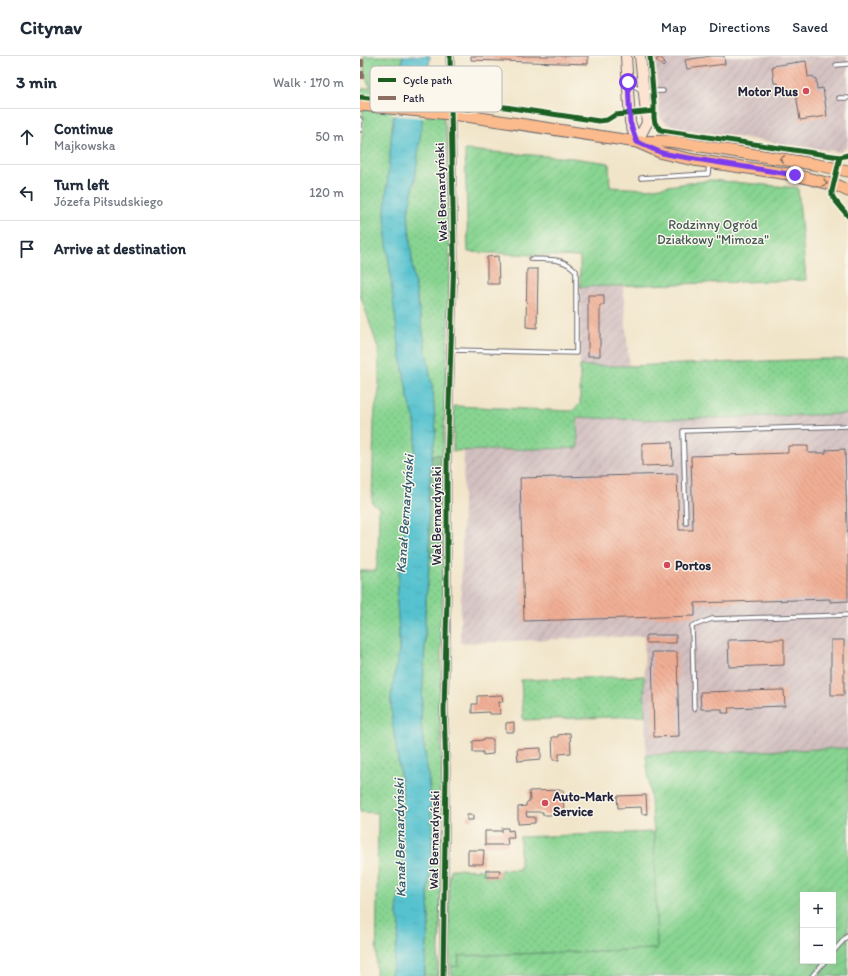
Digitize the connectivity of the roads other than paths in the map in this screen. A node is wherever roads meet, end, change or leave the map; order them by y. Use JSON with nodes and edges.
{"nodes":[{"id":1,"x":450,"y":56,"type":"edge"},
{"id":2,"x":626,"y":56,"type":"edge"},
{"id":3,"x":640,"y":56,"type":"edge"},
{"id":4,"x":848,"y":64,"type":"edge"},
{"id":5,"x":836,"y":65,"type":"dead end"},
{"id":6,"x":450,"y":66,"type":"edge"},
{"id":7,"x":628,"y":82,"type":"junction"},
{"id":8,"x":644,"y":91,"type":"junction"},
{"id":9,"x":663,"y":91,"type":"dead end"},
{"id":10,"x":839,"y":98,"type":"dead end"},
{"id":11,"x":848,"y":98,"type":"edge"},
{"id":12,"x":360,"y":105,"type":"edge"},
{"id":13,"x":370,"y":106,"type":"edge"},
{"id":14,"x":430,"y":112,"type":"edge"},
{"id":15,"x":451,"y":112,"type":"edge"},
{"id":16,"x":360,"y":119,"type":"edge"},
{"id":17,"x":360,"y":130,"type":"edge"},
{"id":18,"x":637,"y":142,"type":"junction"},
{"id":19,"x":710,"y":162,"type":"junction"},
{"id":20,"x":848,"y":171,"type":"edge"},
{"id":21,"x":641,"y":178,"type":"dead end"},
{"id":22,"x":848,"y":191,"type":"edge"},
{"id":23,"x":531,"y":259,"type":"dead end"},
{"id":24,"x":452,"y":350,"type":"junction"},
{"id":25,"x":848,"y":426,"type":"edge"},
{"id":26,"x":686,"y":523,"type":"dead end"},
{"id":27,"x":848,"y":615,"type":"edge"},
{"id":28,"x":694,"y":709,"type":"dead end"},
{"id":29,"x":848,"y":935,"type":"edge"},
{"id":30,"x":836,"y":949,"type":"edge"},
{"id":31,"x":822,"y":964,"type":"edge"},
{"id":32,"x":443,"y":976,"type":"edge"},
{"id":33,"x":812,"y":976,"type":"edge"}],
"edges":[{"from":1,"to":6,"type":"street","name":"Wał Bernardyński"},
{"from":2,"to":7,"type":"main road"},
{"from":3,"to":8,"type":"main road"},
{"from":4,"to":5,"type":"lane"},
{"from":7,"to":8,"type":"lane"},
{"from":7,"to":18,"type":"main road"},
{"from":8,"to":9,"type":"lane"},
{"from":8,"to":18,"type":"main road"},
{"from":10,"to":11,"type":"lane"},
{"from":12,"to":13,"type":"main road","bridge":true},
{"from":14,"to":18,"type":"main road","bridge":true},
{"from":15,"to":24,"type":"street","name":"Wał Bernardyński"},
{"from":16,"to":17,"type":"lane"},
{"from":18,"to":19,"type":"main road"},
{"from":20,"to":18,"type":"main road","one_way":true},
{"from":19,"to":21,"type":"lane"},
{"from":19,"to":22,"type":"main road","one_way":true},
{"from":23,"to":24,"type":"lane"},
{"from":24,"to":32,"type":"street","name":"Wał Bernardyński"},
{"from":25,"to":26,"type":"lane"},
{"from":27,"to":28,"type":"lane"},
{"from":29,"to":30,"type":"lane"},
{"from":31,"to":33,"type":"lane"}]}
